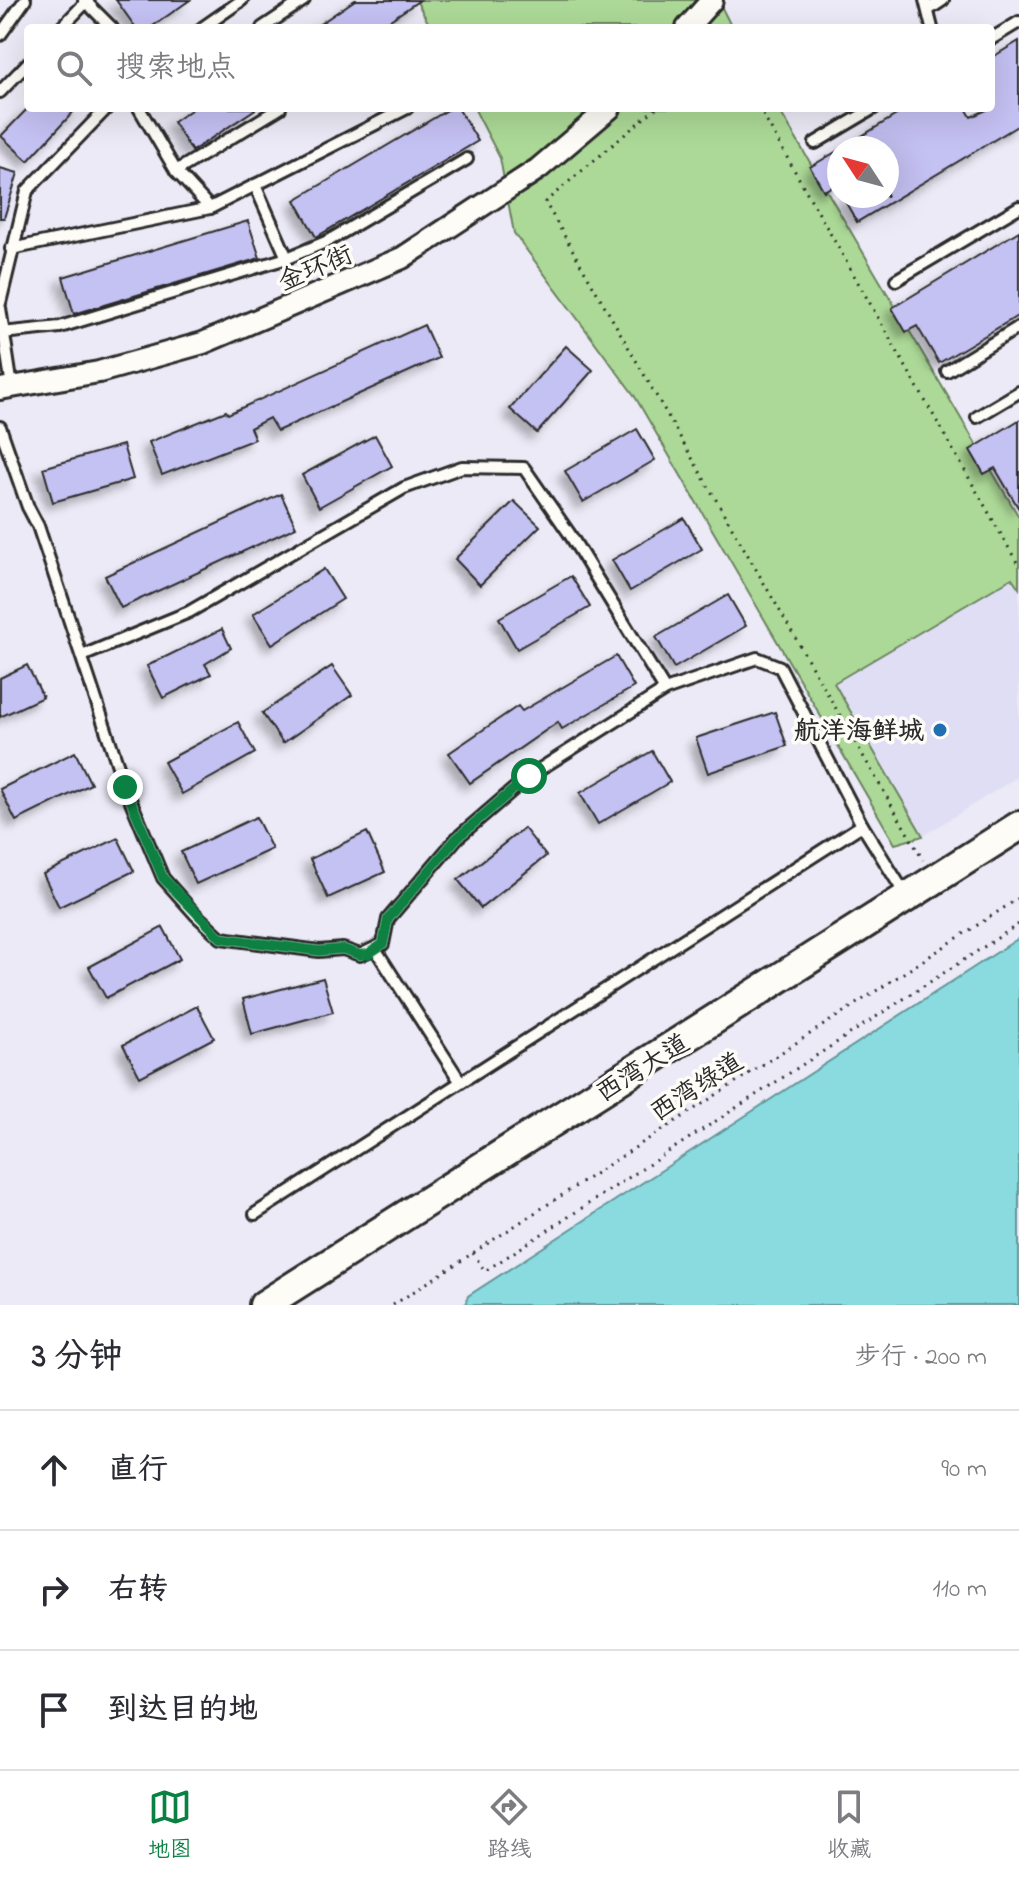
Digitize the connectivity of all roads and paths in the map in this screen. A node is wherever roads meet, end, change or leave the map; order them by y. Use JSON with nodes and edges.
{"nodes":[{"id":1,"x":25,"y":0,"type":"edge"},
{"id":2,"x":242,"y":0,"type":"edge"},
{"id":3,"x":304,"y":0,"type":"edge"},
{"id":4,"x":712,"y":0,"type":"edge"},
{"id":5,"x":943,"y":0,"type":"edge"},
{"id":6,"x":86,"y":1,"type":"edge"},
{"id":7,"x":926,"y":5,"type":"edge"},
{"id":8,"x":1019,"y":22,"type":"edge"},
{"id":9,"x":65,"y":24,"type":"edge"},
{"id":10,"x":108,"y":24,"type":"edge"},
{"id":11,"x":208,"y":24,"type":"edge"},
{"id":12,"x":268,"y":24,"type":"edge"},
{"id":13,"x":691,"y":24,"type":"edge"},
{"id":14,"x":0,"y":35,"type":"edge"},
{"id":15,"x":995,"y":37,"type":"edge"},
{"id":16,"x":24,"y":67,"type":"edge"},
{"id":17,"x":0,"y":92,"type":"edge"},
{"id":18,"x":103,"y":112,"type":"edge"},
{"id":19,"x":141,"y":112,"type":"edge"},
{"id":20,"x":273,"y":112,"type":"edge"},
{"id":21,"x":399,"y":112,"type":"edge"},
{"id":22,"x":605,"y":112,"type":"edge"},
{"id":23,"x":651,"y":112,"type":"edge"},
{"id":24,"x":761,"y":112,"type":"edge"},
{"id":25,"x":867,"y":112,"type":"edge"},
{"id":26,"x":815,"y":143,"type":"dead end"},
{"id":27,"x":467,"y":159,"type":"dead end"},
{"id":28,"x":176,"y":171,"type":"junction"},
{"id":29,"x":255,"y":185,"type":"junction"},
{"id":30,"x":1019,"y":207,"type":"edge"},
{"id":31,"x":210,"y":208,"type":"junction"},
{"id":32,"x":11,"y":249,"type":"junction"},
{"id":33,"x":287,"y":258,"type":"junction"},
{"id":34,"x":896,"y":280,"type":"dead end"},
{"id":35,"x":0,"y":306,"type":"edge"},
{"id":36,"x":1019,"y":327,"type":"edge"},
{"id":37,"x":2,"y":333,"type":"edge"},
{"id":38,"x":947,"y":371,"type":"dead end"},
{"id":39,"x":6,"y":388,"type":"edge"},
{"id":40,"x":1019,"y":392,"type":"edge"},
{"id":41,"x":977,"y":417,"type":"dead end"},
{"id":42,"x":0,"y":427,"type":"edge"},
{"id":43,"x":1019,"y":566,"type":"edge"},
{"id":44,"x":82,"y":656,"type":"junction"},
{"id":45,"x":665,"y":690,"type":"junction"},
{"id":46,"x":862,"y":825,"type":"junction"},
{"id":47,"x":1019,"y":826,"type":"edge"},
{"id":48,"x":923,"y":860,"type":"dead end"},
{"id":49,"x":907,"y":898,"type":"junction"},
{"id":50,"x":1019,"y":898,"type":"edge"},
{"id":51,"x":1019,"y":924,"type":"edge"},
{"id":52,"x":376,"y":950,"type":"junction"},
{"id":53,"x":460,"y":1081,"type":"junction"},
{"id":54,"x":255,"y":1214,"type":"dead end"},
{"id":55,"x":473,"y":1253,"type":"junction"},
{"id":56,"x":264,"y":1305,"type":"edge"},
{"id":57,"x":393,"y":1305,"type":"edge"}],
"edges":[{"from":1,"to":14,"type":"lane"},
{"from":2,"to":11,"type":"lane"},
{"from":3,"to":12,"type":"lane"},
{"from":4,"to":13,"type":"street"},
{"from":5,"to":7,"type":"lane"},
{"from":6,"to":9,"type":"lane"},
{"from":6,"to":10,"type":"lane"},
{"from":8,"to":15,"type":"lane"},
{"from":16,"to":17,"type":"lane"},
{"from":18,"to":32,"type":"lane"},
{"from":19,"to":28,"type":"lane"},
{"from":20,"to":28,"type":"lane"},
{"from":21,"to":29,"type":"lane"},
{"from":22,"to":39,"type":"street","name":"金环街"},
{"from":23,"to":48,"type":"path"},
{"from":24,"to":43,"type":"path"},
{"from":25,"to":26,"type":"lane"},
{"from":27,"to":33,"type":"lane"},
{"from":28,"to":31,"type":"lane"},
{"from":29,"to":31,"type":"lane"},
{"from":29,"to":33,"type":"lane"},
{"from":30,"to":34,"type":"lane"},
{"from":31,"to":32,"type":"lane"},
{"from":32,"to":35,"type":"lane"},
{"from":33,"to":37,"type":"lane"},
{"from":35,"to":37,"type":"lane"},
{"from":36,"to":38,"type":"lane"},
{"from":37,"to":39,"type":"lane"},
{"from":40,"to":41,"type":"lane"},
{"from":42,"to":44,"type":"lane"},
{"from":44,"to":45,"type":"lane"},
{"from":44,"to":52,"type":"lane"},
{"from":45,"to":46,"type":"lane"},
{"from":45,"to":52,"type":"lane"},
{"from":46,"to":49,"type":"lane"},
{"from":46,"to":53,"type":"lane"},
{"from":47,"to":49,"type":"main road","name":"西湾大道"},
{"from":49,"to":56,"type":"main road","name":"西湾大道"},
{"from":50,"to":55,"type":"path","name":"西湾绿道"},
{"from":51,"to":55,"type":"path"},
{"from":52,"to":53,"type":"lane"},
{"from":53,"to":54,"type":"lane"},
{"from":55,"to":57,"type":"path","name":"西湾绿道"}]}
